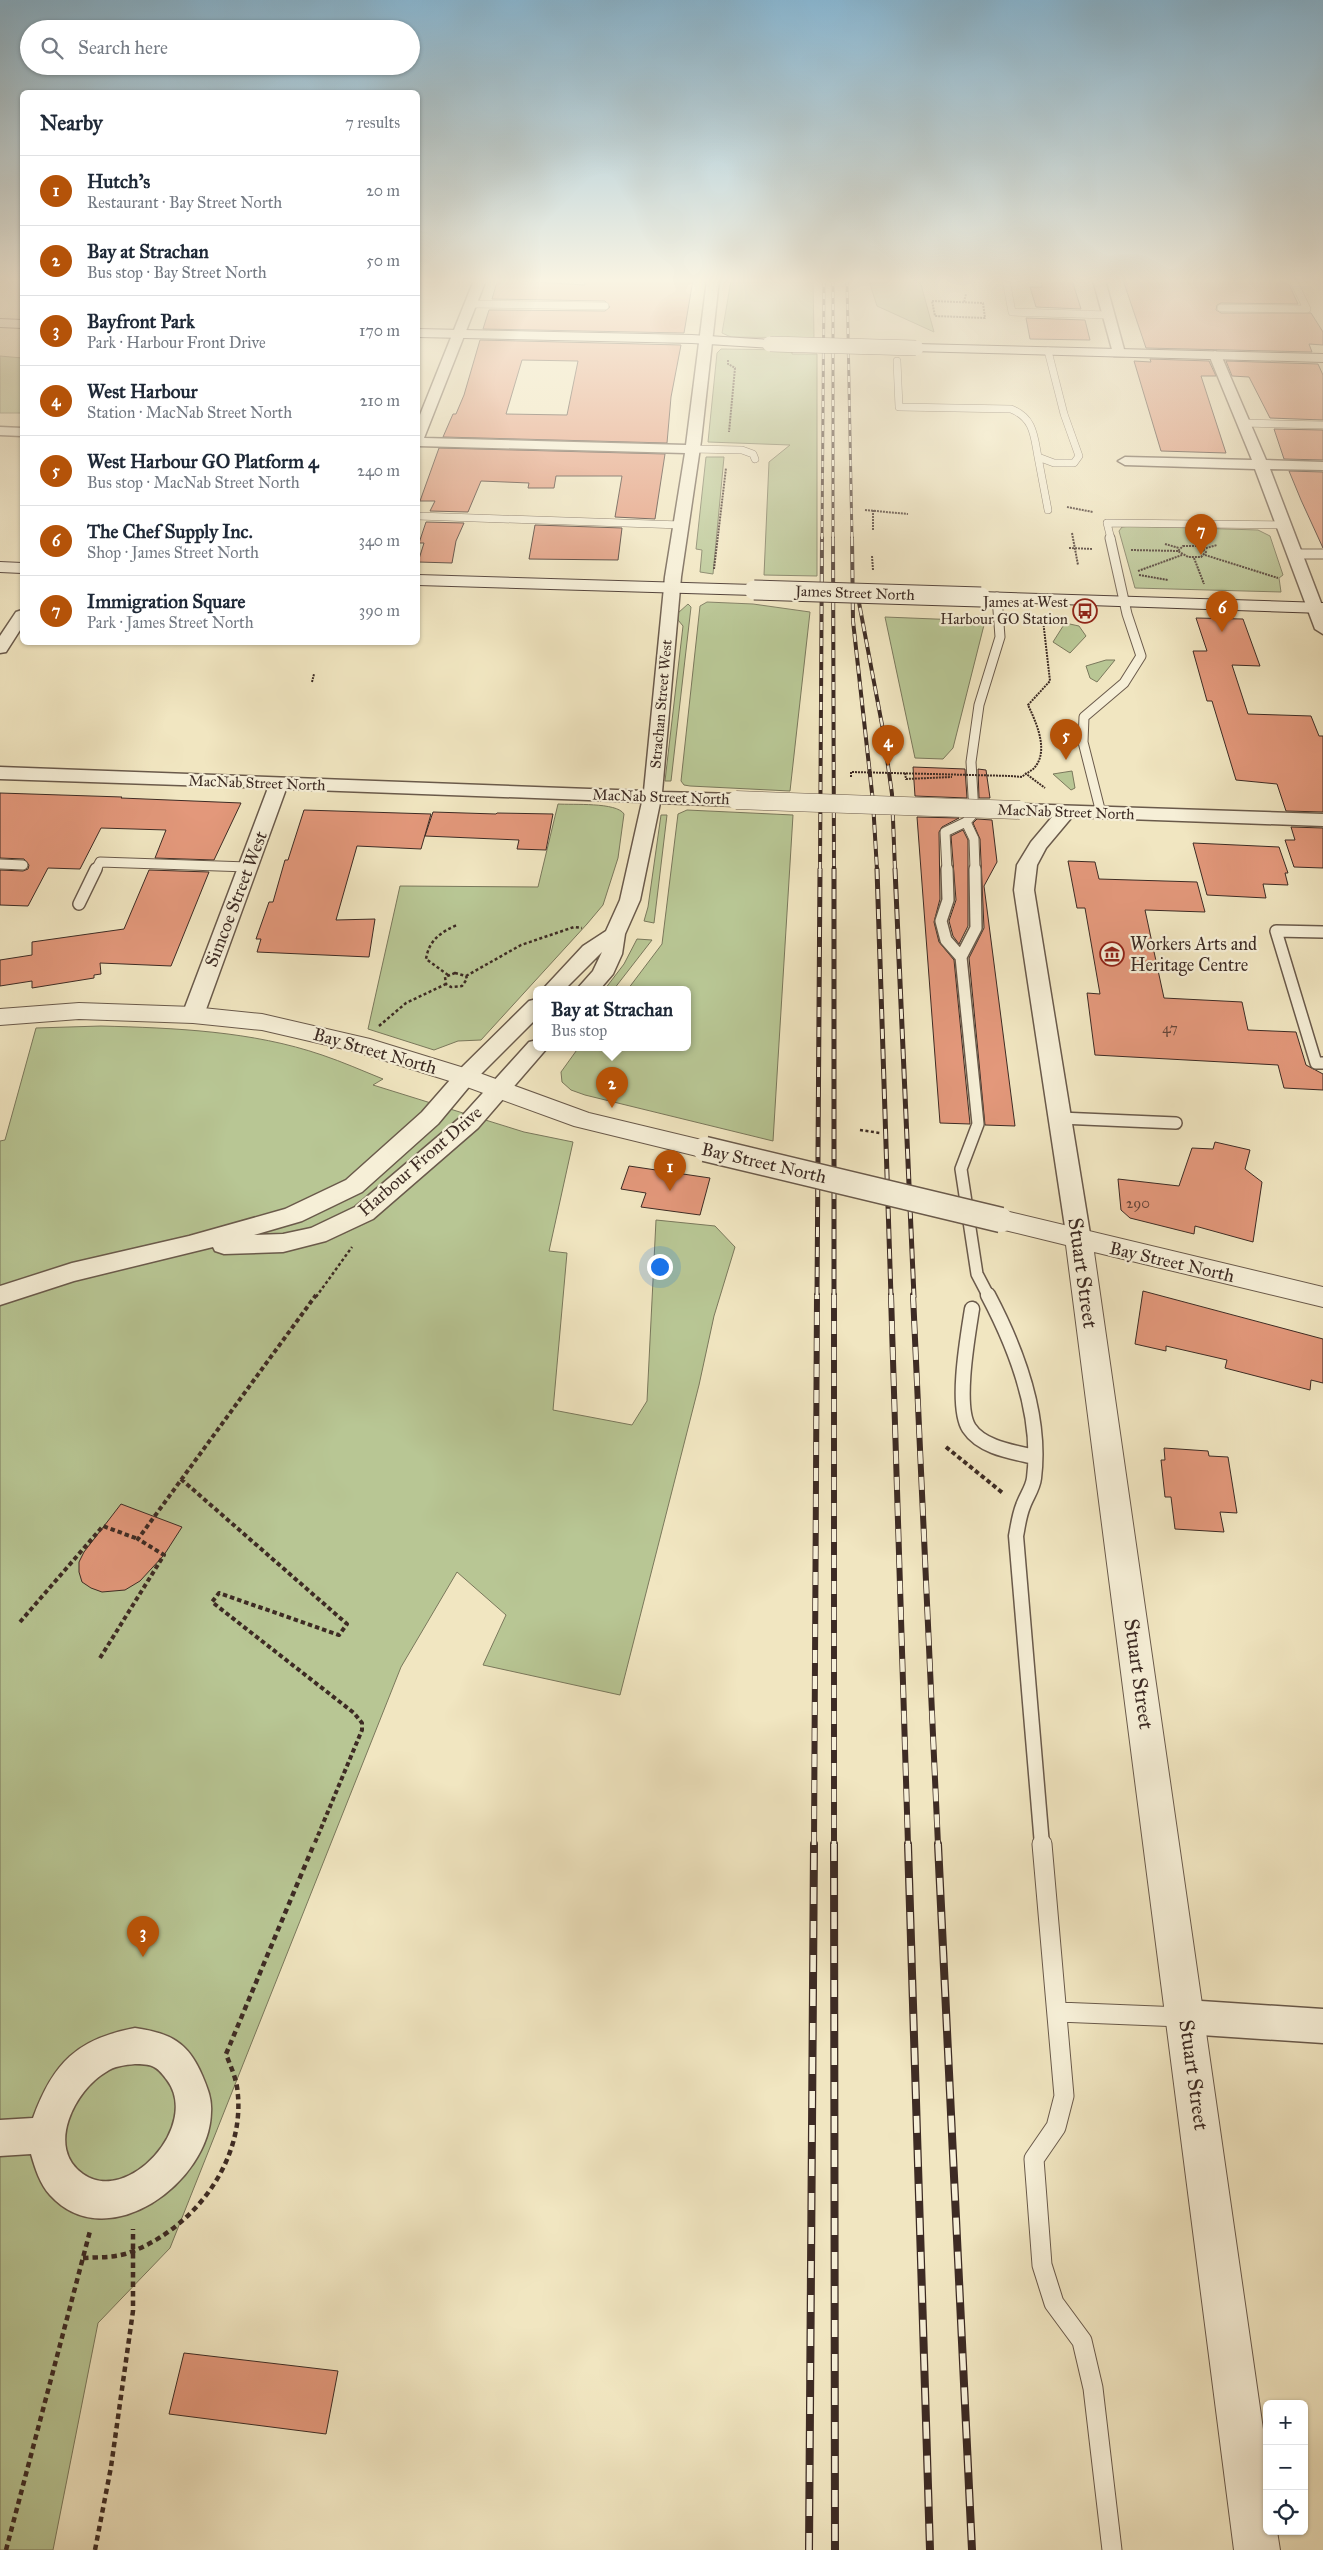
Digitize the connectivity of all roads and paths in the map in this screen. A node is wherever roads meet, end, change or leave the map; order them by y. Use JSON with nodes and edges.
{"nodes":[{"id":1,"x":433,"y":399,"type":"edge"},
{"id":2,"x":699,"y":399,"type":"edge"},
{"id":3,"x":732,"y":399,"type":"edge"},
{"id":4,"x":899,"y":399,"type":"edge"},
{"id":5,"x":1060,"y":399,"type":"edge"},
{"id":6,"x":1234,"y":399,"type":"edge"},
{"id":7,"x":1244,"y":423,"type":"junction"},
{"id":8,"x":1323,"y":425,"type":"edge"},
{"id":9,"x":0,"y":431,"type":"edge"},
{"id":10,"x":420,"y":431,"type":"edge"},
{"id":11,"x":20,"y":432,"type":"edge"},
{"id":12,"x":729,"y":435,"type":"dead end"},
{"id":13,"x":420,"y":442,"type":"edge"},
{"id":14,"x":692,"y":449,"type":"junction"},
{"id":15,"x":1038,"y":457,"type":"junction"},
{"id":16,"x":754,"y":459,"type":"dead end"},
{"id":17,"x":1125,"y":461,"type":"dead end"},
{"id":18,"x":1261,"y":464,"type":"junction"},
{"id":19,"x":726,"y":465,"type":"dead end"},
{"id":20,"x":1323,"y":466,"type":"edge"},
{"id":21,"x":1064,"y":507,"type":"dead end"},
{"id":22,"x":865,"y":510,"type":"dead end"},
{"id":23,"x":872,"y":510,"type":"junction"},
{"id":24,"x":1048,"y":510,"type":"dead end"},
{"id":25,"x":1096,"y":513,"type":"dead end"},
{"id":26,"x":908,"y":514,"type":"dead end"},
{"id":27,"x":420,"y":516,"type":"edge"},
{"id":28,"x":681,"y":525,"type":"junction"},
{"id":29,"x":1284,"y":526,"type":"junction"},
{"id":30,"x":873,"y":531,"type":"dead end"},
{"id":31,"x":1072,"y":533,"type":"dead end"},
{"id":32,"x":1069,"y":548,"type":"dead end"},
{"id":33,"x":1074,"y":548,"type":"junction"},
{"id":34,"x":1080,"y":549,"type":"dead end"},
{"id":35,"x":1113,"y":549,"type":"junction"},
{"id":36,"x":1178,"y":551,"type":"junction"},
{"id":37,"x":1295,"y":554,"type":"junction"},
{"id":38,"x":1323,"y":554,"type":"edge"},
{"id":39,"x":1182,"y":555,"type":"junction"},
{"id":40,"x":1205,"y":555,"type":"junction"},
{"id":41,"x":872,"y":556,"type":"dead end"},
{"id":42,"x":1194,"y":558,"type":"junction"},
{"id":43,"x":1078,"y":565,"type":"dead end"},
{"id":44,"x":0,"y":568,"type":"edge"},
{"id":45,"x":20,"y":568,"type":"edge"},
{"id":46,"x":709,"y":571,"type":"dead end"},
{"id":47,"x":873,"y":574,"type":"dead end"},
{"id":48,"x":1119,"y":574,"type":"junction"},
{"id":49,"x":1129,"y":574,"type":"junction"},
{"id":50,"x":1282,"y":579,"type":"dead end"},
{"id":51,"x":420,"y":580,"type":"edge"},
{"id":52,"x":1173,"y":581,"type":"dead end"},
{"id":53,"x":1196,"y":582,"type":"dead end"},
{"id":54,"x":1203,"y":582,"type":"junction"},
{"id":55,"x":1204,"y":587,"type":"dead end"},
{"id":56,"x":672,"y":588,"type":"junction"},
{"id":57,"x":989,"y":597,"type":"junction"},
{"id":58,"x":1124,"y":602,"type":"junction"},
{"id":59,"x":1319,"y":608,"type":"edge"},
{"id":60,"x":1042,"y":612,"type":"dead end"},
{"id":61,"x":20,"y":618,"type":"edge"},
{"id":62,"x":1323,"y":629,"type":"edge"},
{"id":63,"x":0,"y":648,"type":"edge"},
{"id":64,"x":314,"y":674,"type":"dead end"},
{"id":65,"x":312,"y":682,"type":"dead end"},
{"id":66,"x":0,"y":773,"type":"edge"},
{"id":67,"x":905,"y":773,"type":"junction"},
{"id":68,"x":973,"y":777,"type":"junction"},
{"id":69,"x":988,"y":777,"type":"dead end"},
{"id":70,"x":851,"y":778,"type":"dead end"},
{"id":71,"x":280,"y":784,"type":"junction"},
{"id":72,"x":651,"y":796,"type":"junction"},
{"id":73,"x":1066,"y":812,"type":"junction"},
{"id":74,"x":1101,"y":813,"type":"junction"},
{"id":75,"x":1323,"y":820,"type":"edge"},
{"id":76,"x":966,"y":822,"type":"junction"},
{"id":77,"x":0,"y":864,"type":"edge"},
{"id":78,"x":23,"y":865,"type":"dead end"},
{"id":79,"x":248,"y":867,"type":"junction"},
{"id":80,"x":79,"y":904,"type":"dead end"},
{"id":81,"x":457,"y":925,"type":"dead end"},
{"id":82,"x":587,"y":928,"type":"dead end"},
{"id":83,"x":1323,"y":932,"type":"edge"},
{"id":84,"x":615,"y":934,"type":"junction"},
{"id":85,"x":961,"y":957,"type":"junction"},
{"id":86,"x":448,"y":975,"type":"junction"},
{"id":87,"x":466,"y":976,"type":"junction"},
{"id":88,"x":446,"y":984,"type":"junction"},
{"id":89,"x":556,"y":986,"type":"edge"},
{"id":90,"x":591,"y":986,"type":"edge"},
{"id":91,"x":533,"y":1010,"type":"edge"},
{"id":92,"x":193,"y":1015,"type":"junction"},
{"id":93,"x":0,"y":1017,"type":"edge"},
{"id":94,"x":373,"y":1032,"type":"dead end"},
{"id":95,"x":533,"y":1051,"type":"edge"},
{"id":96,"x":1323,"y":1063,"type":"edge"},
{"id":97,"x":465,"y":1077,"type":"junction"},
{"id":98,"x":499,"y":1090,"type":"junction"},
{"id":99,"x":1060,"y":1118,"type":"junction"},
{"id":100,"x":1176,"y":1123,"type":"dead end"},
{"id":101,"x":860,"y":1130,"type":"dead end"},
{"id":102,"x":880,"y":1133,"type":"dead end"},
{"id":103,"x":1079,"y":1240,"type":"junction"},
{"id":104,"x":355,"y":1243,"type":"dead end"},
{"id":105,"x":189,"y":1246,"type":"junction"},
{"id":106,"x":0,"y":1296,"type":"edge"},
{"id":107,"x":1323,"y":1297,"type":"edge"},
{"id":108,"x":972,"y":1309,"type":"dead end"},
{"id":109,"x":946,"y":1447,"type":"dead end"},
{"id":110,"x":1035,"y":1456,"type":"junction"},
{"id":111,"x":181,"y":1479,"type":"junction"},
{"id":112,"x":1022,"y":1508,"type":"junction"},
{"id":113,"x":138,"y":1539,"type":"junction"},
{"id":114,"x":20,"y":1622,"type":"dead end"},
{"id":115,"x":100,"y":1658,"type":"dead end"},
{"id":116,"x":1058,"y":2012,"type":"junction"},
{"id":117,"x":1186,"y":2017,"type":"junction"},
{"id":118,"x":1323,"y":2026,"type":"edge"},
{"id":119,"x":48,"y":2135,"type":"junction"},
{"id":120,"x":0,"y":2138,"type":"edge"},
{"id":121,"x":132,"y":2195,"type":"junction"},
{"id":122,"x":98,"y":2199,"type":"junction"},
{"id":123,"x":133,"y":2251,"type":"junction"},
{"id":124,"x":83,"y":2258,"type":"junction"},
{"id":125,"x":6,"y":2550,"type":"edge"},
{"id":126,"x":95,"y":2550,"type":"edge"},
{"id":127,"x":1112,"y":2550,"type":"edge"},
{"id":128,"x":1257,"y":2550,"type":"edge"}],
"edges":[{"from":1,"to":10,"type":"street"},
{"from":2,"to":14,"type":"street","name":"Strachan Street West"},
{"from":3,"to":12,"type":"path"},
{"from":4,"to":15,"type":"lane"},
{"from":5,"to":15,"type":"lane"},
{"from":6,"to":7,"type":"street"},
{"from":7,"to":8,"type":"lane"},
{"from":7,"to":18,"type":"street"},
{"from":9,"to":11,"type":"street"},
{"from":13,"to":14,"type":"street"},
{"from":14,"to":16,"type":"lane"},
{"from":14,"to":28,"type":"street","name":"Strachan Street West"},
{"from":15,"to":24,"type":"lane"},
{"from":17,"to":18,"type":"street"},
{"from":18,"to":20,"type":"street"},
{"from":18,"to":29,"type":"street"},
{"from":19,"to":46,"type":"path"},
{"from":21,"to":25,"type":"path"},
{"from":22,"to":23,"type":"path"},
{"from":23,"to":26,"type":"path"},
{"from":23,"to":30,"type":"path"},
{"from":27,"to":28,"type":"lane"},
{"from":28,"to":56,"type":"street","name":"Strachan Street West"},
{"from":29,"to":35,"type":"lane"},
{"from":29,"to":37,"type":"street"},
{"from":31,"to":33,"type":"path"},
{"from":32,"to":33,"type":"path"},
{"from":33,"to":34,"type":"path"},
{"from":33,"to":43,"type":"path"},
{"from":35,"to":36,"type":"path"},
{"from":35,"to":48,"type":"lane"},
{"from":36,"to":39,"type":"path"},
{"from":36,"to":40,"type":"path"},
{"from":37,"to":38,"type":"lane"},
{"from":37,"to":59,"type":"street"},
{"from":39,"to":42,"type":"path"},
{"from":39,"to":49,"type":"path"},
{"from":40,"to":42,"type":"path"},
{"from":40,"to":50,"type":"path"},
{"from":41,"to":47,"type":"path"},
{"from":42,"to":54,"type":"path"},
{"from":44,"to":45,"type":"main road"},
{"from":48,"to":49,"type":"path"},
{"from":48,"to":58,"type":"lane"},
{"from":49,"to":52,"type":"path"},
{"from":51,"to":56,"type":"main road","name":"James Street North"},
{"from":53,"to":54,"type":"path"},
{"from":54,"to":55,"type":"path"},
{"from":56,"to":57,"type":"main road","name":"James Street North","bridge":true},
{"from":56,"to":72,"type":"street","name":"Strachan Street West"},
{"from":57,"to":58,"type":"main road","name":"James Street North"},
{"from":57,"to":68,"type":"lane"},
{"from":58,"to":59,"type":"main road","name":"James Street North"},
{"from":58,"to":74,"type":"lane"},
{"from":59,"to":62,"type":"street"},
{"from":60,"to":67,"type":"path","bridge":true},
{"from":61,"to":63,"type":"street"},
{"from":64,"to":65,"type":"path"},
{"from":66,"to":71,"type":"street","name":"MacNab Street North"},
{"from":67,"to":68,"type":"path","bridge":true},
{"from":67,"to":70,"type":"path","bridge":true},
{"from":68,"to":69,"type":"path"},
{"from":68,"to":76,"type":"lane"},
{"from":71,"to":72,"type":"street","name":"MacNab Street North"},
{"from":71,"to":79,"type":"street","name":"Simcoe Street West"},
{"from":72,"to":73,"type":"street","name":"MacNab Street North","bridge":true},
{"from":72,"to":84,"type":"street","name":"Strachan Street West"},
{"from":73,"to":74,"type":"street","name":"MacNab Street North"},
{"from":73,"to":99,"type":"street","name":"Stuart Street"},
{"from":74,"to":75,"type":"street","name":"MacNab Street North"},
{"from":76,"to":85,"type":"lane"},
{"from":76,"to":85,"type":"lane"},
{"from":77,"to":78,"type":"lane"},
{"from":79,"to":80,"type":"lane"},
{"from":79,"to":92,"type":"street","name":"Simcoe Street West"},
{"from":81,"to":86,"type":"path"},
{"from":82,"to":87,"type":"path"},
{"from":83,"to":96,"type":"lane"},
{"from":84,"to":89,"type":"street"},
{"from":84,"to":90,"type":"street","name":"Strachan Street West"},
{"from":85,"to":110,"type":"lane"},
{"from":86,"to":87,"type":"path"},
{"from":86,"to":88,"type":"path"},
{"from":87,"to":88,"type":"path"},
{"from":88,"to":94,"type":"path"},
{"from":91,"to":97,"type":"street"},
{"from":92,"to":93,"type":"main road","name":"Bay Street North"},
{"from":92,"to":97,"type":"main road","name":"Bay Street North"},
{"from":95,"to":98,"type":"street"},
{"from":97,"to":98,"type":"main road","name":"Bay Street North"},
{"from":97,"to":105,"type":"street","name":"Harbour Front Drive"},
{"from":98,"to":103,"type":"main road","name":"Bay Street North","bridge":true},
{"from":98,"to":105,"type":"street","name":"Harbour Front Drive"},
{"from":99,"to":100,"type":"lane"},
{"from":99,"to":103,"type":"street","name":"Stuart Street"},
{"from":101,"to":102,"type":"path"},
{"from":103,"to":107,"type":"main road","name":"Bay Street North"},
{"from":103,"to":117,"type":"main road","name":"Stuart Street"},
{"from":104,"to":111,"type":"path"},
{"from":105,"to":106,"type":"street","name":"Harbour Front Drive"},
{"from":108,"to":110,"type":"lane"},
{"from":109,"to":112,"type":"path"},
{"from":110,"to":112,"type":"lane"},
{"from":111,"to":113,"type":"path"},
{"from":111,"to":123,"type":"path"},
{"from":112,"to":116,"type":"lane"},
{"from":113,"to":114,"type":"path"},
{"from":113,"to":115,"type":"path"},
{"from":116,"to":117,"type":"lane"},
{"from":116,"to":127,"type":"lane"},
{"from":117,"to":118,"type":"street"},
{"from":117,"to":128,"type":"main road","name":"Stuart Street"},
{"from":119,"to":120,"type":"street"},
{"from":119,"to":121,"type":"street"},
{"from":119,"to":122,"type":"street"},
{"from":121,"to":122,"type":"street"},
{"from":121,"to":123,"type":"path"},
{"from":122,"to":124,"type":"path"},
{"from":123,"to":124,"type":"path"},
{"from":123,"to":126,"type":"path"},
{"from":124,"to":125,"type":"path"}]}
